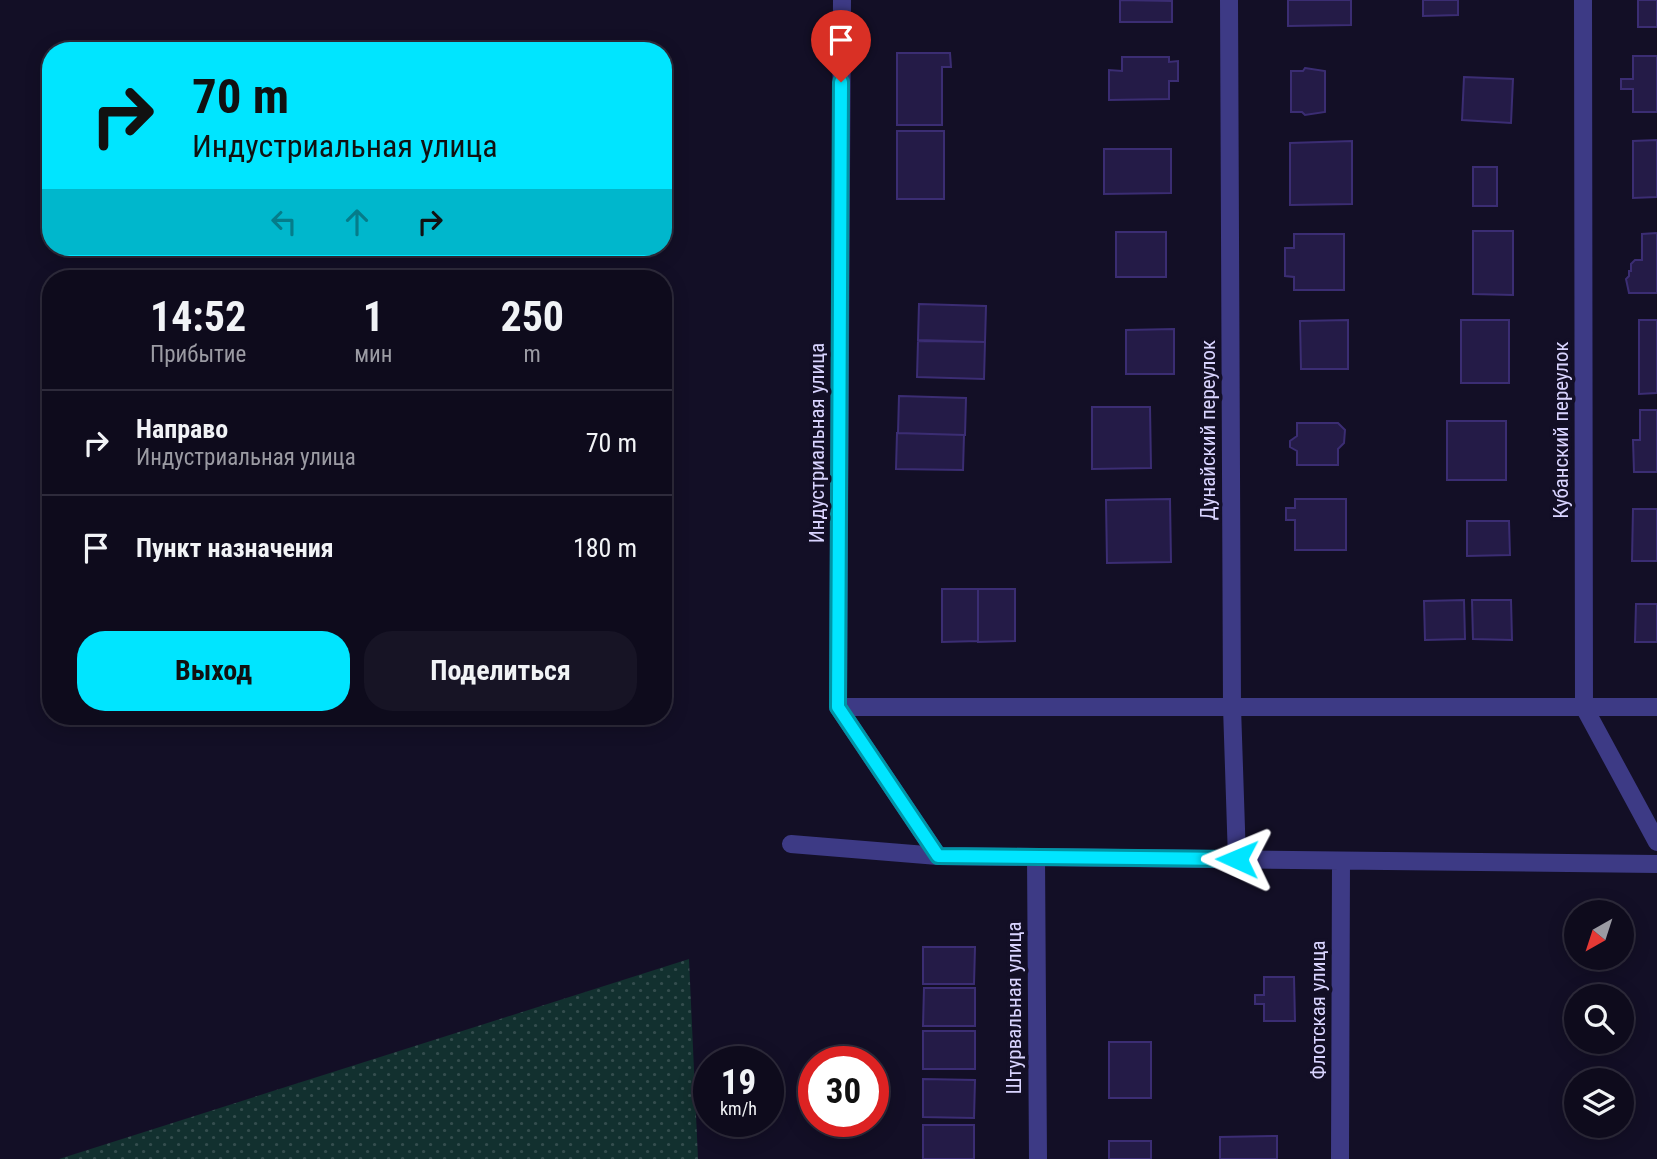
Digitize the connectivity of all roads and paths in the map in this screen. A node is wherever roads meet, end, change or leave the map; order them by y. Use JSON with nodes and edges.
{"nodes":[{"id":1,"x":842,"y":0,"type":"edge"},
{"id":2,"x":1229,"y":0,"type":"edge"},
{"id":3,"x":1583,"y":0,"type":"edge"},
{"id":4,"x":838,"y":707,"type":"junction"},
{"id":5,"x":1232,"y":707,"type":"junction"},
{"id":6,"x":1584,"y":707,"type":"junction"},
{"id":7,"x":1657,"y":707,"type":"edge"},
{"id":8,"x":1657,"y":842,"type":"edge"},
{"id":9,"x":791,"y":844,"type":"dead end"},
{"id":10,"x":938,"y":856,"type":"junction"},
{"id":11,"x":1035,"y":857,"type":"junction"},
{"id":12,"x":1237,"y":859,"type":"junction"},
{"id":13,"x":1341,"y":861,"type":"junction"},
{"id":14,"x":1657,"y":864,"type":"edge"},
{"id":15,"x":1038,"y":1159,"type":"edge"},
{"id":16,"x":1340,"y":1159,"type":"edge"}],
"edges":[{"from":1,"to":4,"type":"street","name":"Индустриальная улица"},
{"from":2,"to":5,"type":"street","name":"Дунайский переулок"},
{"from":3,"to":6,"type":"street","name":"Кубанский переулок"},
{"from":4,"to":5,"type":"street"},
{"from":4,"to":10,"type":"street"},
{"from":5,"to":6,"type":"street"},
{"from":5,"to":12,"type":"street","name":"Дунайский переулок"},
{"from":6,"to":7,"type":"street"},
{"from":6,"to":8,"type":"street","name":"Кубанский переулок"},
{"from":9,"to":10,"type":"street"},
{"from":10,"to":11,"type":"street"},
{"from":11,"to":12,"type":"street"},
{"from":11,"to":15,"type":"street","name":"Штурвальная улица"},
{"from":12,"to":13,"type":"street"},
{"from":13,"to":14,"type":"street"},
{"from":13,"to":16,"type":"street","name":"Флотская улица"}]}
